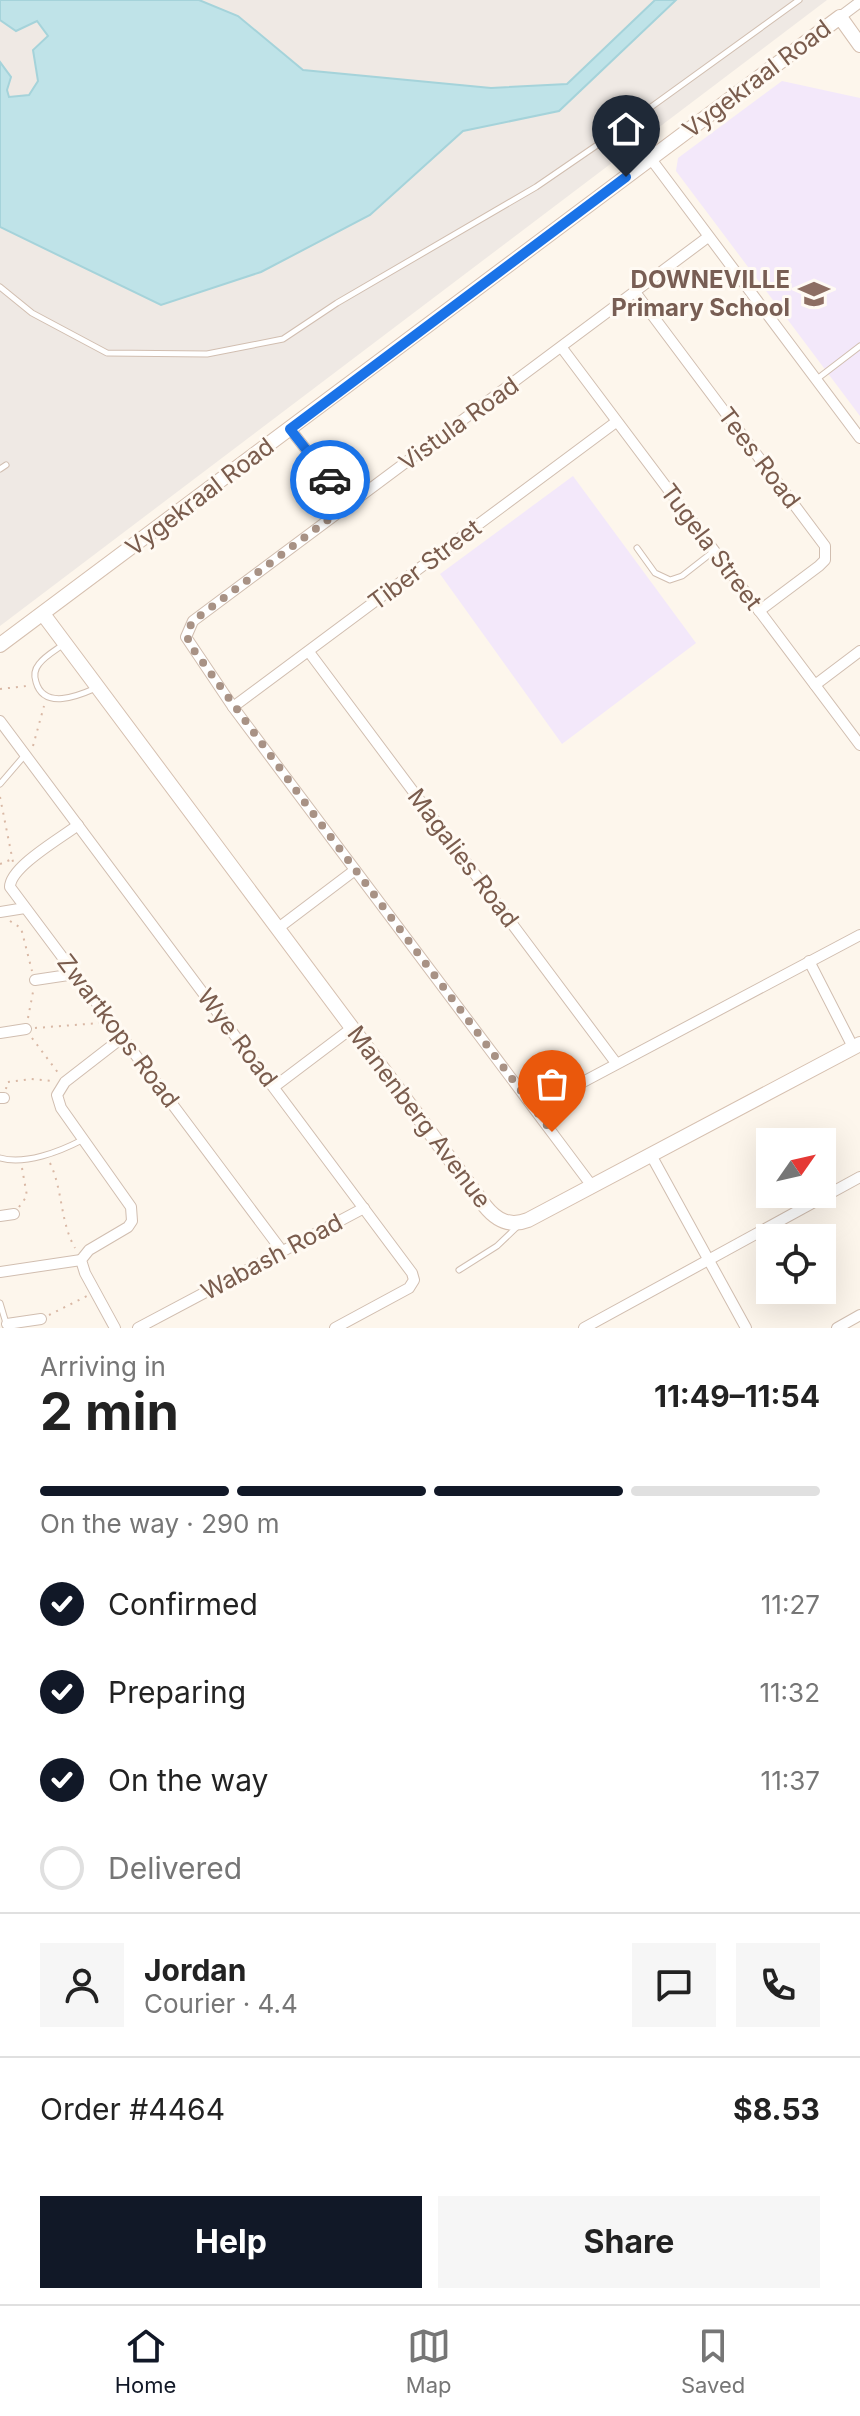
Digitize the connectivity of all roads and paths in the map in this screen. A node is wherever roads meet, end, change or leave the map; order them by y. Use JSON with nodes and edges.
{"nodes":[{"id":1,"x":799,"y":0,"type":"edge"},
{"id":2,"x":860,"y":2,"type":"edge"},
{"id":3,"x":840,"y":17,"type":"junction"},
{"id":4,"x":860,"y":45,"type":"edge"},
{"id":5,"x":651,"y":159,"type":"junction"},
{"id":6,"x":708,"y":237,"type":"junction"},
{"id":7,"x":0,"y":287,"type":"edge"},
{"id":8,"x":635,"y":292,"type":"junction"},
{"id":9,"x":860,"y":346,"type":"edge"},
{"id":10,"x":562,"y":348,"type":"junction"},
{"id":11,"x":816,"y":380,"type":"junction"},
{"id":12,"x":616,"y":422,"type":"junction"},
{"id":13,"x":290,"y":429,"type":"junction"},
{"id":14,"x":860,"y":438,"type":"edge"},
{"id":15,"x":349,"y":504,"type":"junction"},
{"id":16,"x":637,"y":548,"type":"dead end"},
{"id":17,"x":714,"y":551,"type":"junction"},
{"id":18,"x":759,"y":611,"type":"junction"},
{"id":19,"x":43,"y":614,"type":"junction"},
{"id":20,"x":65,"y":643,"type":"junction"},
{"id":21,"x":0,"y":645,"type":"edge"},
{"id":22,"x":860,"y":651,"type":"edge"},
{"id":23,"x":309,"y":652,"type":"junction"},
{"id":24,"x":37,"y":685,"type":"junction"},
{"id":25,"x":815,"y":685,"type":"junction"},
{"id":26,"x":97,"y":688,"type":"junction"},
{"id":27,"x":0,"y":689,"type":"edge"},
{"id":28,"x":46,"y":697,"type":"junction"},
{"id":29,"x":233,"y":707,"type":"junction"},
{"id":30,"x":0,"y":721,"type":"edge"},
{"id":31,"x":860,"y":745,"type":"edge"},
{"id":32,"x":25,"y":755,"type":"junction"},
{"id":33,"x":0,"y":784,"type":"edge"},
{"id":34,"x":0,"y":797,"type":"edge"},
{"id":35,"x":78,"y":825,"type":"junction"},
{"id":36,"x":12,"y":859,"type":"junction"},
{"id":37,"x":0,"y":864,"type":"edge"},
{"id":38,"x":18,"y":870,"type":"junction"},
{"id":39,"x":355,"y":870,"type":"junction"},
{"id":40,"x":25,"y":908,"type":"junction"},
{"id":41,"x":0,"y":912,"type":"edge"},
{"id":42,"x":11,"y":921,"type":"dead end"},
{"id":43,"x":277,"y":929,"type":"junction"},
{"id":44,"x":860,"y":935,"type":"edge"},
{"id":45,"x":809,"y":961,"type":"junction"},
{"id":46,"x":75,"y":974,"type":"junction"},
{"id":47,"x":35,"y":980,"type":"junction"},
{"id":48,"x":112,"y":1023,"type":"junction"},
{"id":49,"x":352,"y":1028,"type":"junction"},
{"id":50,"x":26,"y":1029,"type":"junction"},
{"id":51,"x":0,"y":1033,"type":"edge"},
{"id":52,"x":123,"y":1037,"type":"junction"},
{"id":53,"x":857,"y":1046,"type":"edge"},
{"id":54,"x":616,"y":1063,"type":"junction"},
{"id":55,"x":65,"y":1082,"type":"junction"},
{"id":56,"x":274,"y":1087,"type":"junction"},
{"id":57,"x":2,"y":1098,"type":"edge"},
{"id":58,"x":534,"y":1108,"type":"junction"},
{"id":59,"x":83,"y":1140,"type":"junction"},
{"id":60,"x":46,"y":1155,"type":"junction"},
{"id":61,"x":651,"y":1155,"type":"junction"},
{"id":62,"x":0,"y":1158,"type":"edge"},
{"id":63,"x":21,"y":1159,"type":"junction"},
{"id":64,"x":860,"y":1177,"type":"edge"},
{"id":65,"x":592,"y":1186,"type":"junction"},
{"id":66,"x":364,"y":1208,"type":"junction"},
{"id":67,"x":14,"y":1214,"type":"joint"},
{"id":68,"x":0,"y":1216,"type":"edge"},
{"id":69,"x":521,"y":1223,"type":"junction"},
{"id":70,"x":282,"y":1251,"type":"junction"},
{"id":71,"x":81,"y":1260,"type":"junction"},
{"id":72,"x":709,"y":1260,"type":"junction"},
{"id":73,"x":459,"y":1270,"type":"dead end"},
{"id":74,"x":0,"y":1272,"type":"edge"},
{"id":75,"x":96,"y":1292,"type":"junction"},
{"id":76,"x":0,"y":1303,"type":"edge"},
{"id":77,"x":860,"y":1315,"type":"edge"},
{"id":78,"x":41,"y":1319,"type":"joint"},
{"id":79,"x":7,"y":1326,"type":"edge"},
{"id":80,"x":115,"y":1328,"type":"edge"},
{"id":81,"x":138,"y":1328,"type":"edge"},
{"id":82,"x":335,"y":1328,"type":"edge"},
{"id":83,"x":584,"y":1328,"type":"edge"},
{"id":84,"x":746,"y":1328,"type":"edge"},
{"id":85,"x":837,"y":1328,"type":"edge"}],
"edges":[{"from":1,"to":7,"type":"lane"},
{"from":2,"to":3,"type":"street","name":"Vygekraal Road"},
{"from":3,"to":4,"type":"street"},
{"from":3,"to":5,"type":"street","name":"Vygekraal Road"},
{"from":5,"to":6,"type":"street"},
{"from":5,"to":13,"type":"street","name":"Vygekraal Road"},
{"from":6,"to":8,"type":"street","name":"Vistula Road"},
{"from":6,"to":11,"type":"street"},
{"from":8,"to":10,"type":"street","name":"Vistula Road"},
{"from":8,"to":18,"type":"street","name":"Tees Road"},
{"from":9,"to":11,"type":"lane"},
{"from":10,"to":12,"type":"street","name":"Tugela Street"},
{"from":10,"to":15,"type":"street","name":"Vistula Road"},
{"from":11,"to":14,"type":"street"},
{"from":12,"to":17,"type":"street","name":"Tugela Street"},
{"from":12,"to":23,"type":"street","name":"Tiber Street"},
{"from":13,"to":15,"type":"street"},
{"from":13,"to":19,"type":"street","name":"Vygekraal Road"},
{"from":15,"to":29,"type":"street","name":"Vistula Road"},
{"from":16,"to":17,"type":"lane"},
{"from":17,"to":18,"type":"street","name":"Tugela Street"},
{"from":18,"to":25,"type":"street","name":"Tugela Street"},
{"from":19,"to":20,"type":"street","name":"Manenberg Avenue"},
{"from":19,"to":21,"type":"street","name":"Vygekraal Road"},
{"from":20,"to":24,"type":"lane"},
{"from":20,"to":26,"type":"street","name":"Manenberg Avenue"},
{"from":22,"to":25,"type":"street"},
{"from":23,"to":29,"type":"street","name":"Tiber Street"},
{"from":23,"to":54,"type":"street","name":"Magalies Road"},
{"from":24,"to":27,"type":"path"},
{"from":24,"to":28,"type":"lane"},
{"from":25,"to":31,"type":"street","name":"Tugela Street"},
{"from":26,"to":28,"type":"lane"},
{"from":26,"to":43,"type":"street","name":"Manenberg Avenue"},
{"from":28,"to":32,"type":"path"},
{"from":29,"to":39,"type":"street","name":"Vistula Road"},
{"from":30,"to":32,"type":"street","name":"Wye Road"},
{"from":32,"to":33,"type":"lane"},
{"from":32,"to":35,"type":"street","name":"Wye Road"},
{"from":34,"to":36,"type":"path"},
{"from":35,"to":38,"type":"street"},
{"from":35,"to":56,"type":"street","name":"Wye Road"},
{"from":36,"to":37,"type":"path"},
{"from":36,"to":38,"type":"path"},
{"from":38,"to":40,"type":"street","name":"Zwartkops Road"},
{"from":39,"to":43,"type":"street"},
{"from":39,"to":58,"type":"street","name":"Vistula Road"},
{"from":40,"to":41,"type":"street"},
{"from":40,"to":46,"type":"street","name":"Zwartkops Road"},
{"from":42,"to":47,"type":"path"},
{"from":43,"to":49,"type":"street","name":"Manenberg Avenue"},
{"from":44,"to":45,"type":"street"},
{"from":45,"to":53,"type":"street"},
{"from":45,"to":54,"type":"street"},
{"from":46,"to":47,"type":"street"},
{"from":46,"to":48,"type":"street","name":"Zwartkops Road"},
{"from":47,"to":50,"type":"path"},
{"from":48,"to":50,"type":"path"},
{"from":48,"to":52,"type":"street","name":"Zwartkops Road"},
{"from":49,"to":56,"type":"street"},
{"from":49,"to":69,"type":"street","name":"Manenberg Avenue"},
{"from":50,"to":51,"type":"street"},
{"from":50,"to":55,"type":"path"},
{"from":52,"to":55,"type":"street"},
{"from":52,"to":70,"type":"street","name":"Zwartkops Road"},
{"from":53,"to":61,"type":"street","name":"Manenberg Avenue"},
{"from":54,"to":58,"type":"street"},
{"from":55,"to":57,"type":"path"},
{"from":55,"to":59,"type":"street"},
{"from":56,"to":66,"type":"street","name":"Wye Road"},
{"from":58,"to":65,"type":"street","name":"Vistula Road"},
{"from":59,"to":60,"type":"lane"},
{"from":59,"to":71,"type":"street"},
{"from":60,"to":63,"type":"lane"},
{"from":60,"to":71,"type":"path"},
{"from":61,"to":65,"type":"street","name":"Manenberg Avenue"},
{"from":61,"to":72,"type":"street"},
{"from":62,"to":63,"type":"lane"},
{"from":63,"to":67,"type":"path"},
{"from":64,"to":72,"type":"street"},
{"from":65,"to":69,"type":"street","name":"Manenberg Avenue"},
{"from":66,"to":70,"type":"street","name":"Wabash Road"},
{"from":66,"to":82,"type":"street","name":"Wye Road"},
{"from":67,"to":68,"type":"street"},
{"from":69,"to":73,"type":"lane"},
{"from":70,"to":81,"type":"street","name":"Wabash Road"},
{"from":71,"to":74,"type":"street"},
{"from":71,"to":75,"type":"street"},
{"from":72,"to":83,"type":"street"},
{"from":72,"to":84,"type":"street"},
{"from":75,"to":78,"type":"path"},
{"from":75,"to":80,"type":"street"},
{"from":76,"to":79,"type":"lane"},
{"from":77,"to":85,"type":"street"},
{"from":78,"to":79,"type":"street"}]}
